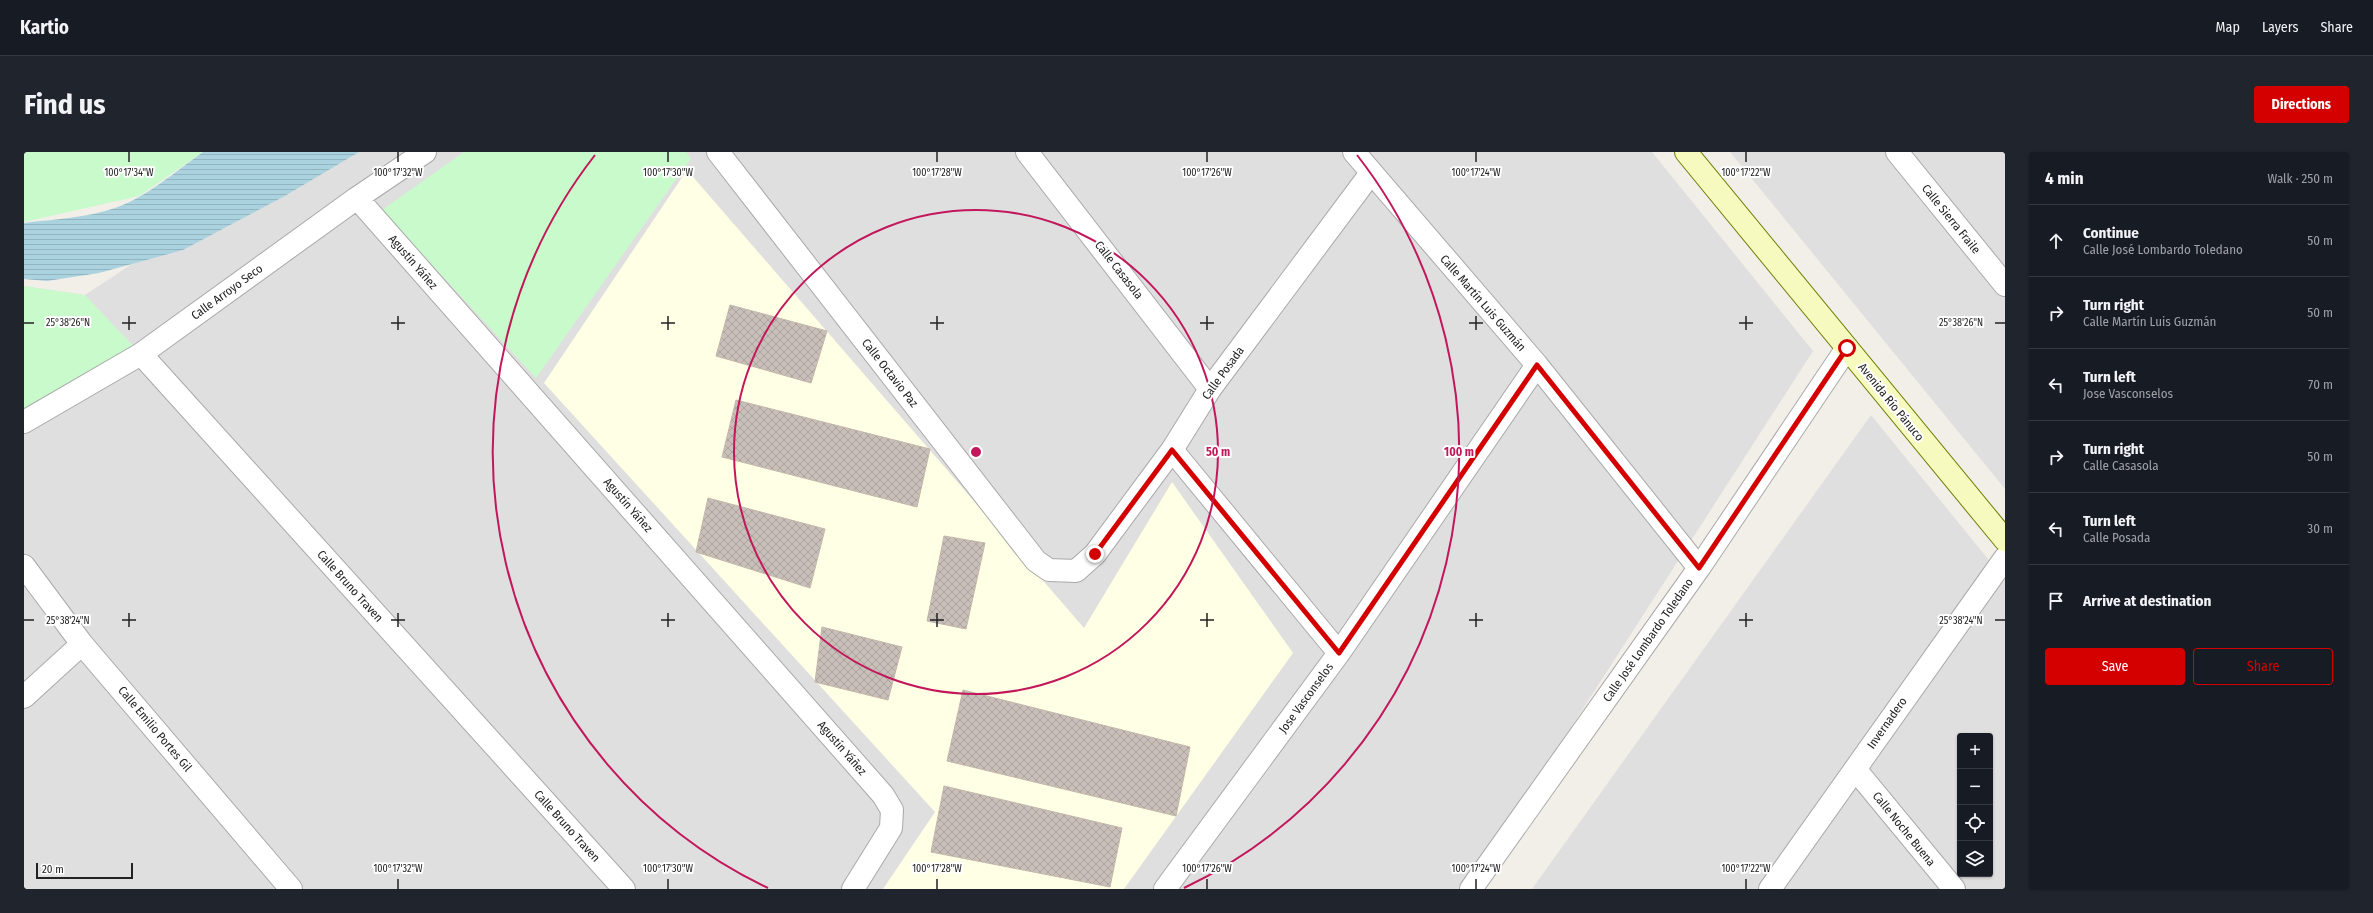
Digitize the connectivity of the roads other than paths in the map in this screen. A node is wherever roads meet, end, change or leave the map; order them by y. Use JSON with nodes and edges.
{"nodes":[{"id":1,"x":425,"y":152,"type":"edge"},
{"id":2,"x":718,"y":152,"type":"edge"},
{"id":3,"x":1027,"y":152,"type":"edge"},
{"id":4,"x":1354,"y":152,"type":"edge"},
{"id":5,"x":1686,"y":152,"type":"edge"},
{"id":6,"x":1897,"y":152,"type":"edge"},
{"id":7,"x":1371,"y":173,"type":"junction"},
{"id":8,"x":357,"y":198,"type":"junction"},
{"id":9,"x":2005,"y":285,"type":"edge"},
{"id":10,"x":1847,"y":348,"type":"junction"},
{"id":11,"x":141,"y":354,"type":"junction"},
{"id":12,"x":1537,"y":365,"type":"junction"},
{"id":13,"x":1210,"y":389,"type":"junction"},
{"id":14,"x":24,"y":422,"type":"edge"},
{"id":15,"x":1172,"y":450,"type":"junction"},
{"id":16,"x":2005,"y":540,"type":"edge"},
{"id":17,"x":2005,"y":558,"type":"edge"},
{"id":18,"x":24,"y":566,"type":"edge"},
{"id":19,"x":1699,"y":568,"type":"junction"},
{"id":20,"x":1076,"y":571,"type":"joint"},
{"id":21,"x":82,"y":644,"type":"junction"},
{"id":22,"x":1339,"y":653,"type":"junction"},
{"id":23,"x":24,"y":697,"type":"edge"},
{"id":24,"x":1855,"y":769,"type":"junction"},
{"id":25,"x":291,"y":889,"type":"edge"},
{"id":26,"x":624,"y":889,"type":"edge"},
{"id":27,"x":853,"y":889,"type":"edge"},
{"id":28,"x":1165,"y":889,"type":"edge"},
{"id":29,"x":1471,"y":889,"type":"edge"},
{"id":30,"x":1770,"y":889,"type":"edge"},
{"id":31,"x":1954,"y":889,"type":"edge"}],
"edges":[{"from":1,"to":8,"type":"street","name":"Calle Arroyo Seco"},
{"from":2,"to":20,"type":"street","name":"Calle Octavio Paz"},
{"from":3,"to":13,"type":"street","name":"Calle Casasola"},
{"from":4,"to":7,"type":"street","name":"Calle Martín Luis Guzmán"},
{"from":5,"to":10,"type":"street","name":"Avenida Río Pánuco"},
{"from":6,"to":9,"type":"street","name":"Calle Sierra Fraile"},
{"from":7,"to":12,"type":"street","name":"Calle Martín Luis Guzmán"},
{"from":7,"to":13,"type":"street","name":"Calle Posada"},
{"from":8,"to":11,"type":"street","name":"Calle Arroyo Seco"},
{"from":8,"to":27,"type":"street","name":"Agustín Yáñez"},
{"from":10,"to":16,"type":"street","name":"Avenida Río Pánuco"},
{"from":10,"to":19,"type":"street","name":"Calle José Lombardo Toledano"},
{"from":11,"to":14,"type":"street","name":"Calle Arroyo Seco"},
{"from":11,"to":26,"type":"street","name":"Calle Bruno Traven"},
{"from":12,"to":19,"type":"street","name":"Calle Martín Luis Guzmán"},
{"from":12,"to":22,"type":"street","name":"Jose Vasconselos"},
{"from":13,"to":15,"type":"street","name":"Calle Posada"},
{"from":15,"to":20,"type":"street","name":"Calle Posada"},
{"from":15,"to":22,"type":"street"},
{"from":17,"to":24,"type":"street","name":"Invernadero"},
{"from":18,"to":21,"type":"street","name":"Calle Emilio Portes Gil"},
{"from":19,"to":29,"type":"street","name":"Calle José Lombardo Toledano"},
{"from":21,"to":23,"type":"street"},
{"from":21,"to":25,"type":"street","name":"Calle Emilio Portes Gil"},
{"from":22,"to":28,"type":"street","name":"Jose Vasconselos"},
{"from":24,"to":30,"type":"street","name":"Invernadero"},
{"from":24,"to":31,"type":"street","name":"Calle Noche Buena"}]}
